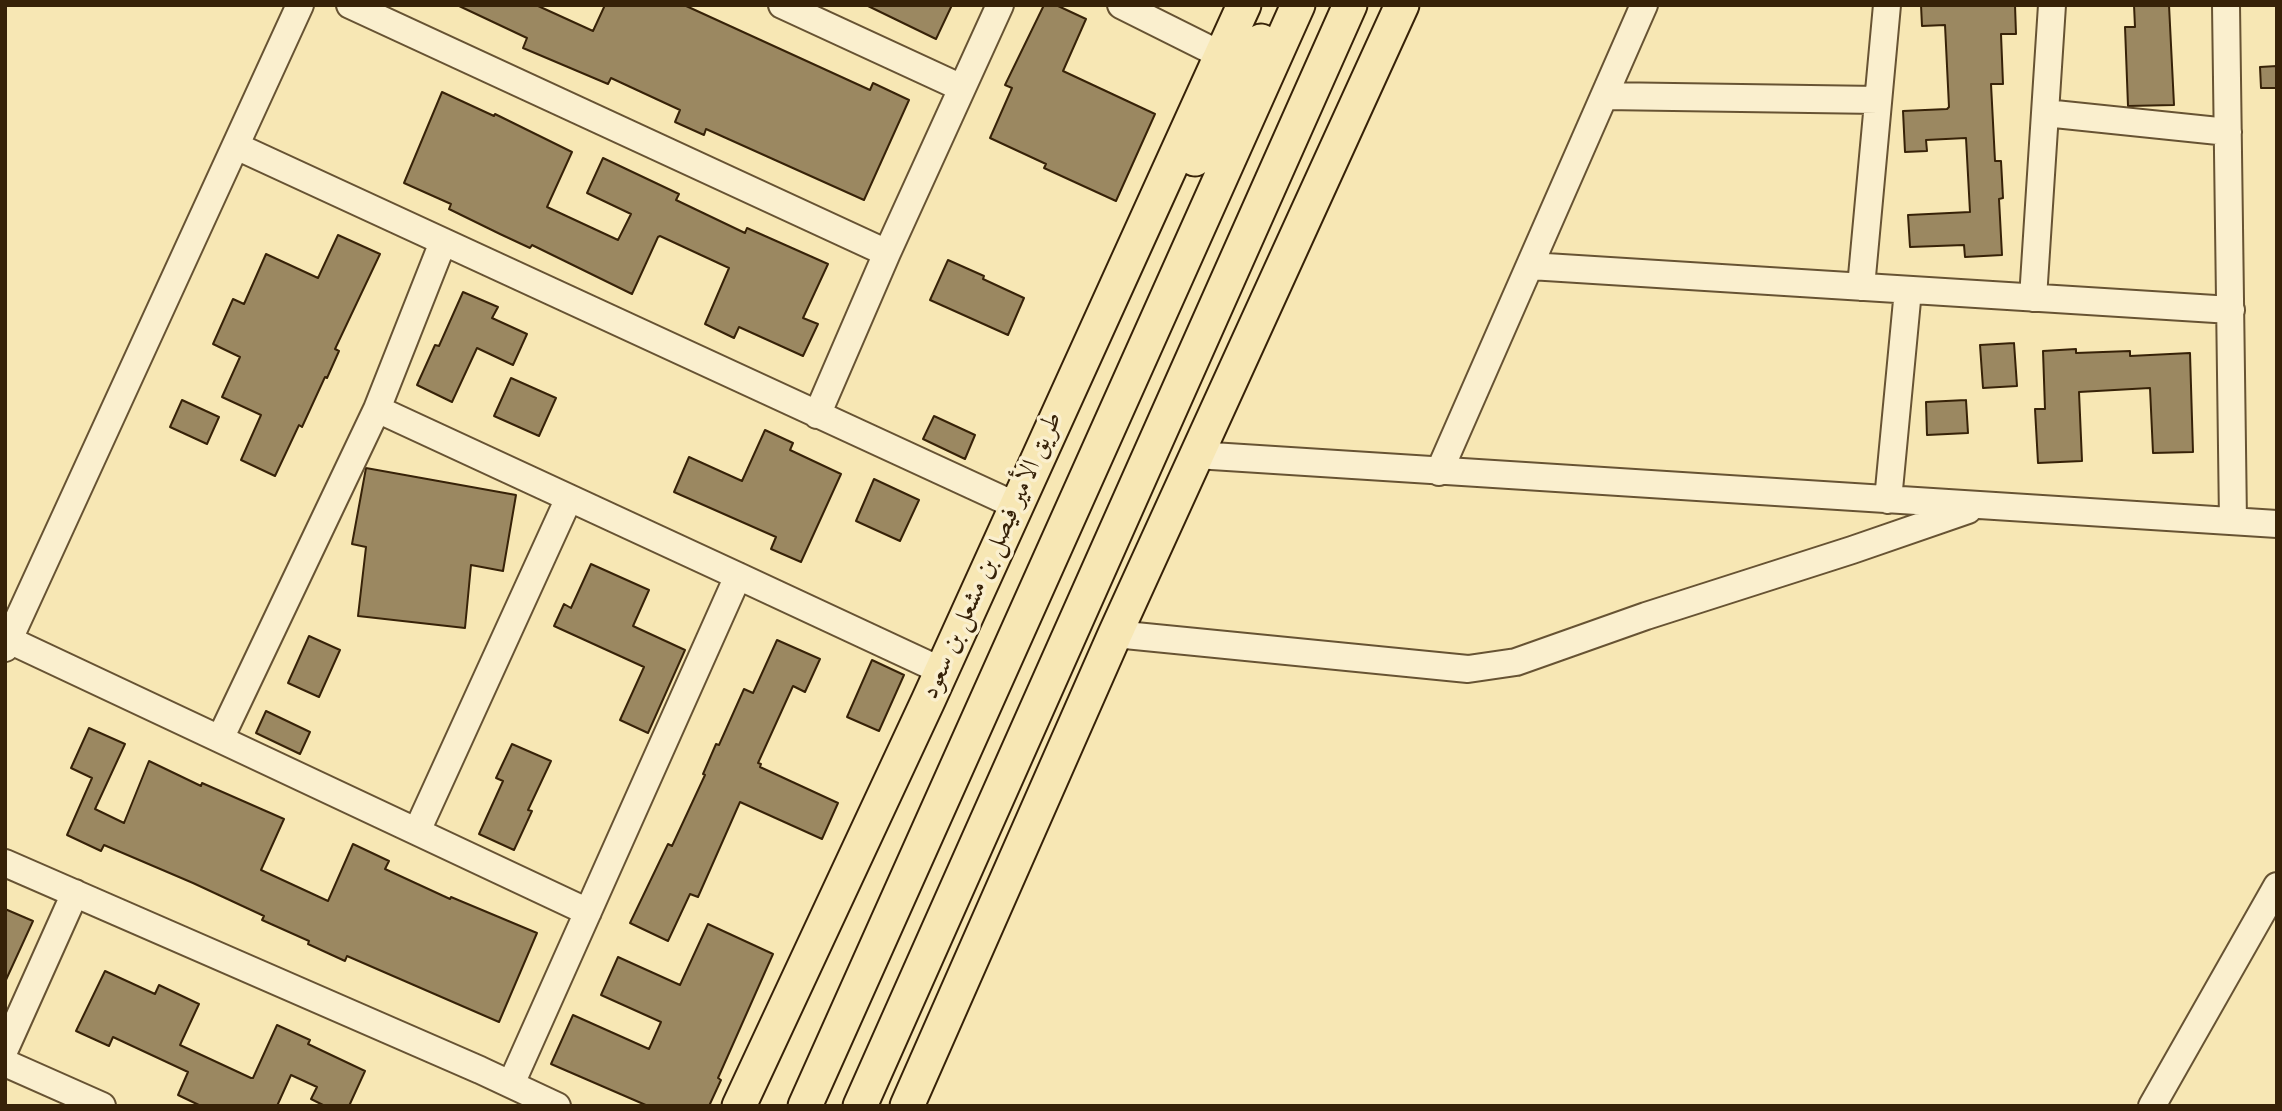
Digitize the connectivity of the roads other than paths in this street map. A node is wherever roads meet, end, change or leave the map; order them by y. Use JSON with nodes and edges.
{"nodes":[{"id":1,"x":300,"y":5,"type":"edge"},
{"id":2,"x":350,"y":5,"type":"edge"},
{"id":3,"x":782,"y":5,"type":"edge"},
{"id":4,"x":1000,"y":5,"type":"edge"},
{"id":5,"x":1121,"y":5,"type":"edge"},
{"id":6,"x":1244,"y":5,"type":"edge"},
{"id":7,"x":1281,"y":5,"type":"edge"},
{"id":8,"x":1298,"y":5,"type":"edge"},
{"id":9,"x":1350,"y":5,"type":"edge"},
{"id":10,"x":1368,"y":5,"type":"edge"},
{"id":11,"x":1402,"y":5,"type":"edge"},
{"id":12,"x":1644,"y":5,"type":"edge"},
{"id":13,"x":1887,"y":5,"type":"edge"},
{"id":14,"x":2052,"y":5,"type":"edge"},
{"id":15,"x":2226,"y":5,"type":"edge"},
{"id":16,"x":1222,"y":55,"type":"junction"},
{"id":17,"x":962,"y":88,"type":"junction"},
{"id":18,"x":1605,"y":96,"type":"junction"},
{"id":19,"x":1878,"y":100,"type":"junction"},
{"id":20,"x":2045,"y":113,"type":"junction"},
{"id":21,"x":2228,"y":132,"type":"junction"},
{"id":22,"x":236,"y":146,"type":"junction"},
{"id":23,"x":443,"y":242,"type":"junction"},
{"id":24,"x":887,"y":253,"type":"junction"},
{"id":25,"x":1530,"y":266,"type":"junction"},
{"id":26,"x":1861,"y":287,"type":"junction"},
{"id":27,"x":1908,"y":290,"type":"junction"},
{"id":28,"x":2033,"y":298,"type":"junction"},
{"id":29,"x":1266,"y":299,"type":"junction"},
{"id":30,"x":2231,"y":310,"type":"junction"},
{"id":31,"x":1066,"y":393,"type":"junction"},
{"id":32,"x":377,"y":409,"type":"junction"},
{"id":33,"x":817,"y":415,"type":"junction"},
{"id":34,"x":1196,"y":455,"type":"junction"},
{"id":35,"x":1439,"y":472,"type":"junction"},
{"id":36,"x":569,"y":498,"type":"junction"},
{"id":37,"x":1888,"y":500,"type":"junction"},
{"id":38,"x":1982,"y":506,"type":"junction"},
{"id":39,"x":1017,"y":507,"type":"junction"},
{"id":40,"x":2233,"y":521,"type":"junction"},
{"id":41,"x":2277,"y":524,"type":"edge"},
{"id":42,"x":738,"y":576,"type":"junction"},
{"id":43,"x":1115,"y":634,"type":"junction"},
{"id":44,"x":7,"y":644,"type":"edge"},
{"id":45,"x":942,"y":671,"type":"junction"},
{"id":46,"x":220,"y":739,"type":"junction"},
{"id":47,"x":417,"y":831,"type":"junction"},
{"id":48,"x":5,"y":863,"type":"edge"},
{"id":49,"x":2277,"y":886,"type":"edge"},
{"id":50,"x":75,"y":893,"type":"junction"},
{"id":51,"x":950,"y":904,"type":"junction"},
{"id":52,"x":588,"y":912,"type":"junction"},
{"id":53,"x":5,"y":1049,"type":"edge"},
{"id":54,"x":5,"y":1063,"type":"edge"},
{"id":55,"x":511,"y":1084,"type":"junction"},
{"id":56,"x":102,"y":1106,"type":"edge"},
{"id":57,"x":557,"y":1106,"type":"edge"},
{"id":58,"x":739,"y":1106,"type":"edge"},
{"id":59,"x":805,"y":1106,"type":"edge"},
{"id":60,"x":860,"y":1106,"type":"edge"},
{"id":61,"x":907,"y":1106,"type":"edge"},
{"id":62,"x":2152,"y":1106,"type":"edge"}],
"edges":[{"from":1,"to":22,"type":"street"},
{"from":2,"to":24,"type":"street"},
{"from":3,"to":17,"type":"street"},
{"from":4,"to":17,"type":"street"},
{"from":5,"to":16,"type":"street"},
{"from":6,"to":16,"type":"main road","name":"طريق الأمير فيصل بن مشعل بن سعود"},
{"from":7,"to":31,"type":"main road"},
{"from":8,"to":59,"type":"main road","name":"طريق الأمير فيصل بن مشعل بن سعود"},
{"from":9,"to":51,"type":"main road"},
{"from":10,"to":29,"type":"main road"},
{"from":11,"to":29,"type":"main road"},
{"from":12,"to":18,"type":"street"},
{"from":13,"to":19,"type":"street"},
{"from":14,"to":20,"type":"street"},
{"from":15,"to":21,"type":"street"},
{"from":16,"to":31,"type":"main road","name":"طريق الأمير فيصل بن مشعل بن سعود"},
{"from":17,"to":24,"type":"street"},
{"from":18,"to":19,"type":"street"},
{"from":18,"to":25,"type":"street"},
{"from":19,"to":26,"type":"street"},
{"from":20,"to":21,"type":"street"},
{"from":20,"to":28,"type":"street"},
{"from":21,"to":30,"type":"street"},
{"from":22,"to":23,"type":"street"},
{"from":22,"to":44,"type":"street"},
{"from":23,"to":32,"type":"street"},
{"from":23,"to":33,"type":"street"},
{"from":24,"to":33,"type":"street"},
{"from":25,"to":26,"type":"street"},
{"from":25,"to":35,"type":"street"},
{"from":26,"to":27,"type":"street"},
{"from":27,"to":28,"type":"street"},
{"from":27,"to":37,"type":"street"},
{"from":28,"to":30,"type":"street"},
{"from":29,"to":34,"type":"main road"},
{"from":30,"to":40,"type":"street"},
{"from":31,"to":39,"type":"main road","name":"طريق الأمير فيصل بن مشعل بن سعود"},
{"from":32,"to":36,"type":"street"},
{"from":32,"to":46,"type":"street"},
{"from":33,"to":39,"type":"street"},
{"from":34,"to":35,"type":"street"},
{"from":34,"to":43,"type":"main road"},
{"from":35,"to":37,"type":"street"},
{"from":36,"to":42,"type":"street"},
{"from":36,"to":47,"type":"street"},
{"from":37,"to":38,"type":"street"},
{"from":38,"to":40,"type":"street"},
{"from":38,"to":43,"type":"street"},
{"from":39,"to":45,"type":"main road","name":"طريق الأمير فيصل بن مشعل بن سعود"},
{"from":40,"to":41,"type":"street"},
{"from":42,"to":45,"type":"street"},
{"from":42,"to":52,"type":"street"},
{"from":43,"to":51,"type":"main road"},
{"from":43,"to":61,"type":"main road"},
{"from":44,"to":46,"type":"street"},
{"from":45,"to":58,"type":"main road","name":"طريق الأمير فيصل بن مشعل بن سعود"},
{"from":46,"to":47,"type":"street"},
{"from":47,"to":52,"type":"street"},
{"from":48,"to":50,"type":"street"},
{"from":49,"to":62,"type":"street"},
{"from":50,"to":53,"type":"street"},
{"from":50,"to":55,"type":"street"},
{"from":51,"to":60,"type":"main road"},
{"from":52,"to":55,"type":"street"},
{"from":54,"to":56,"type":"street"},
{"from":55,"to":57,"type":"street"}]}
